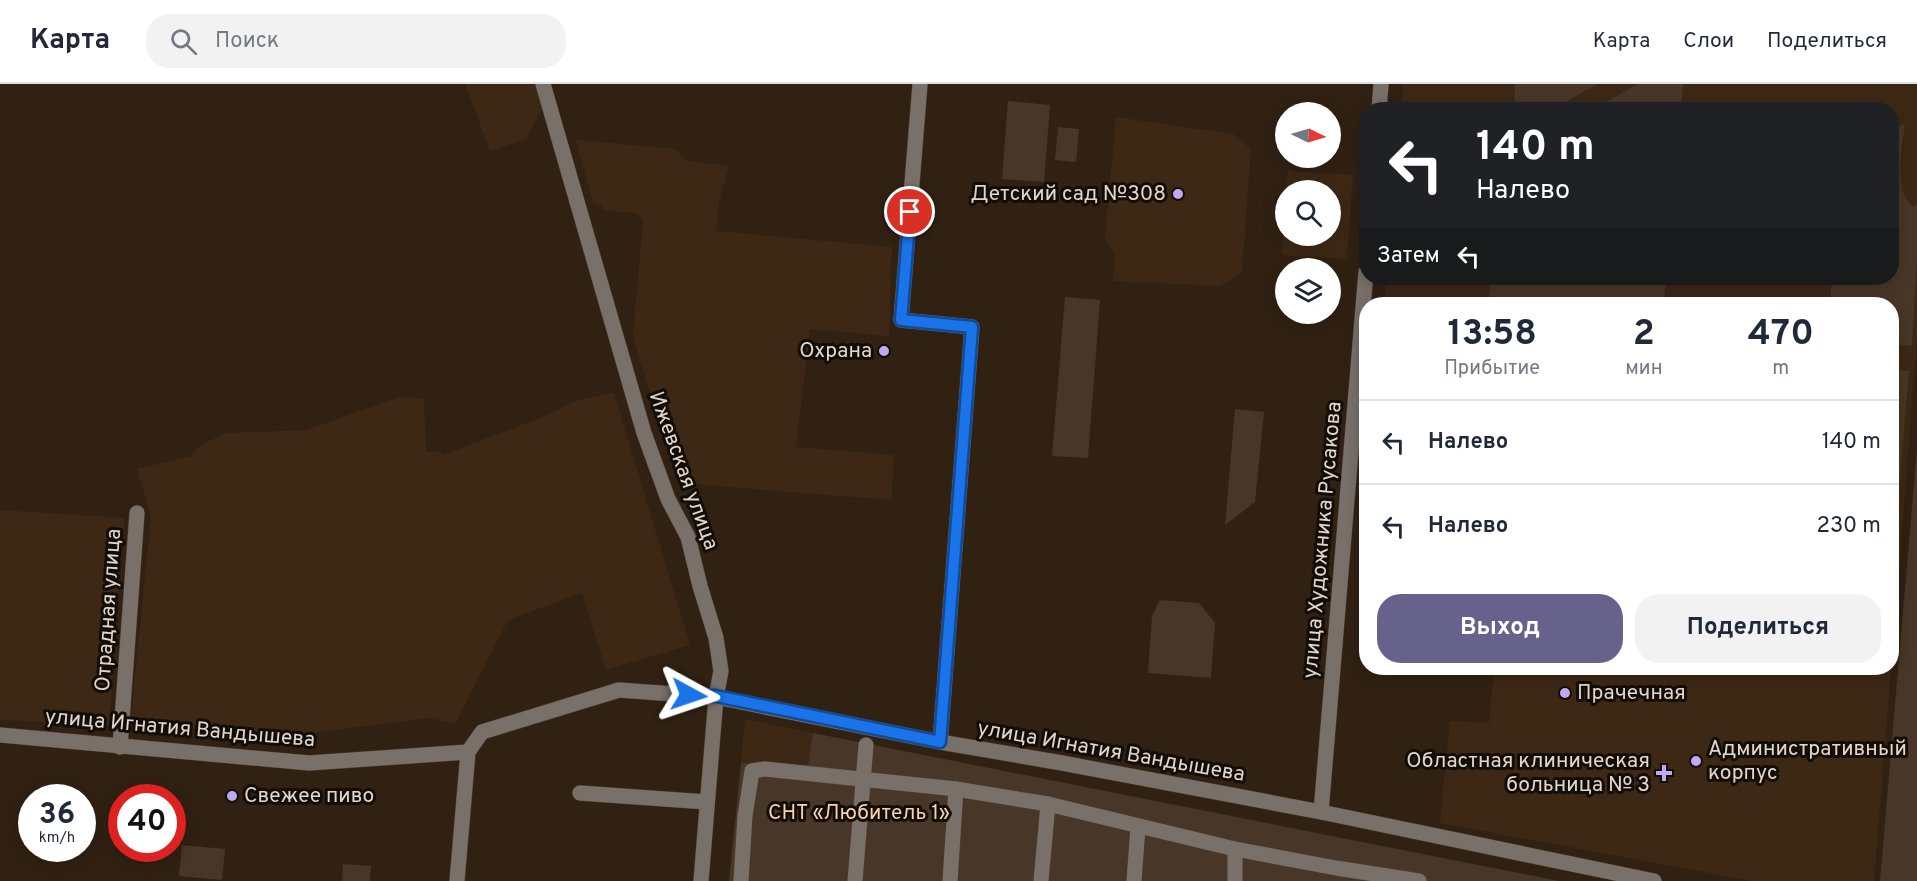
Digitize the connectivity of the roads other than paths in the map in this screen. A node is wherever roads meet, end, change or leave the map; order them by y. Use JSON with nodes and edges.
{"nodes":[{"id":1,"x":543,"y":84,"type":"edge"},
{"id":2,"x":920,"y":84,"type":"edge"},
{"id":3,"x":1382,"y":84,"type":"edge"},
{"id":4,"x":1380,"y":102,"type":"edge"},
{"id":5,"x":1359,"y":356,"type":"edge"},
{"id":6,"x":137,"y":513,"type":"dead end"},
{"id":7,"x":716,"y":696,"type":"junction"},
{"id":8,"x":0,"y":735,"type":"edge"},
{"id":9,"x":940,"y":742,"type":"junction"},
{"id":10,"x":866,"y":745,"type":"dead end"},
{"id":11,"x":120,"y":747,"type":"junction"},
{"id":12,"x":468,"y":752,"type":"junction"},
{"id":13,"x":864,"y":780,"type":"junction"},
{"id":14,"x":956,"y":789,"type":"junction"},
{"id":15,"x":580,"y":793,"type":"dead end"},
{"id":16,"x":707,"y":802,"type":"junction"},
{"id":17,"x":1048,"y":804,"type":"junction"},
{"id":18,"x":1321,"y":812,"type":"junction"},
{"id":19,"x":1138,"y":826,"type":"junction"},
{"id":20,"x":1235,"y":849,"type":"junction"},
{"id":21,"x":1335,"y":875,"type":"edge"},
{"id":22,"x":457,"y":881,"type":"edge"},
{"id":23,"x":701,"y":881,"type":"edge"},
{"id":24,"x":741,"y":881,"type":"edge"},
{"id":25,"x":855,"y":881,"type":"edge"},
{"id":26,"x":950,"y":881,"type":"edge"},
{"id":27,"x":1041,"y":881,"type":"edge"},
{"id":28,"x":1134,"y":881,"type":"edge"},
{"id":29,"x":1235,"y":881,"type":"edge"},
{"id":30,"x":1419,"y":881,"type":"edge"},
{"id":31,"x":1654,"y":881,"type":"edge"}],
"edges":[{"from":1,"to":7,"type":"street","name":"Ижевская улица"},
{"from":2,"to":9,"type":"street"},
{"from":3,"to":4,"type":"street"},
{"from":5,"to":18,"type":"street","name":"улица Художника Русакова"},
{"from":6,"to":11,"type":"street","name":"Отрадная улица"},
{"from":7,"to":9,"type":"street","name":"улица Игнатия Вандышева"},
{"from":7,"to":12,"type":"street","name":"улица Игнатия Вандышева"},
{"from":7,"to":16,"type":"street","name":"Ижевская улица"},
{"from":8,"to":11,"type":"street","name":"улица Игнатия Вандышева"},
{"from":9,"to":18,"type":"street","name":"улица Игнатия Вандышева"},
{"from":10,"to":13,"type":"street"},
{"from":11,"to":12,"type":"street","name":"улица Игнатия Вандышева"},
{"from":12,"to":22,"type":"street"},
{"from":13,"to":14,"type":"street"},
{"from":13,"to":24,"type":"street"},
{"from":13,"to":25,"type":"street"},
{"from":14,"to":17,"type":"street"},
{"from":14,"to":26,"type":"street"},
{"from":15,"to":16,"type":"street"},
{"from":16,"to":23,"type":"street","name":"Ижевская улица"},
{"from":17,"to":19,"type":"street"},
{"from":17,"to":27,"type":"street"},
{"from":18,"to":31,"type":"street","name":"улица Игнатия Вандышева"},
{"from":19,"to":20,"type":"street"},
{"from":19,"to":28,"type":"street"},
{"from":20,"to":21,"type":"street"},
{"from":20,"to":29,"type":"street"},
{"from":21,"to":30,"type":"street"}]}
